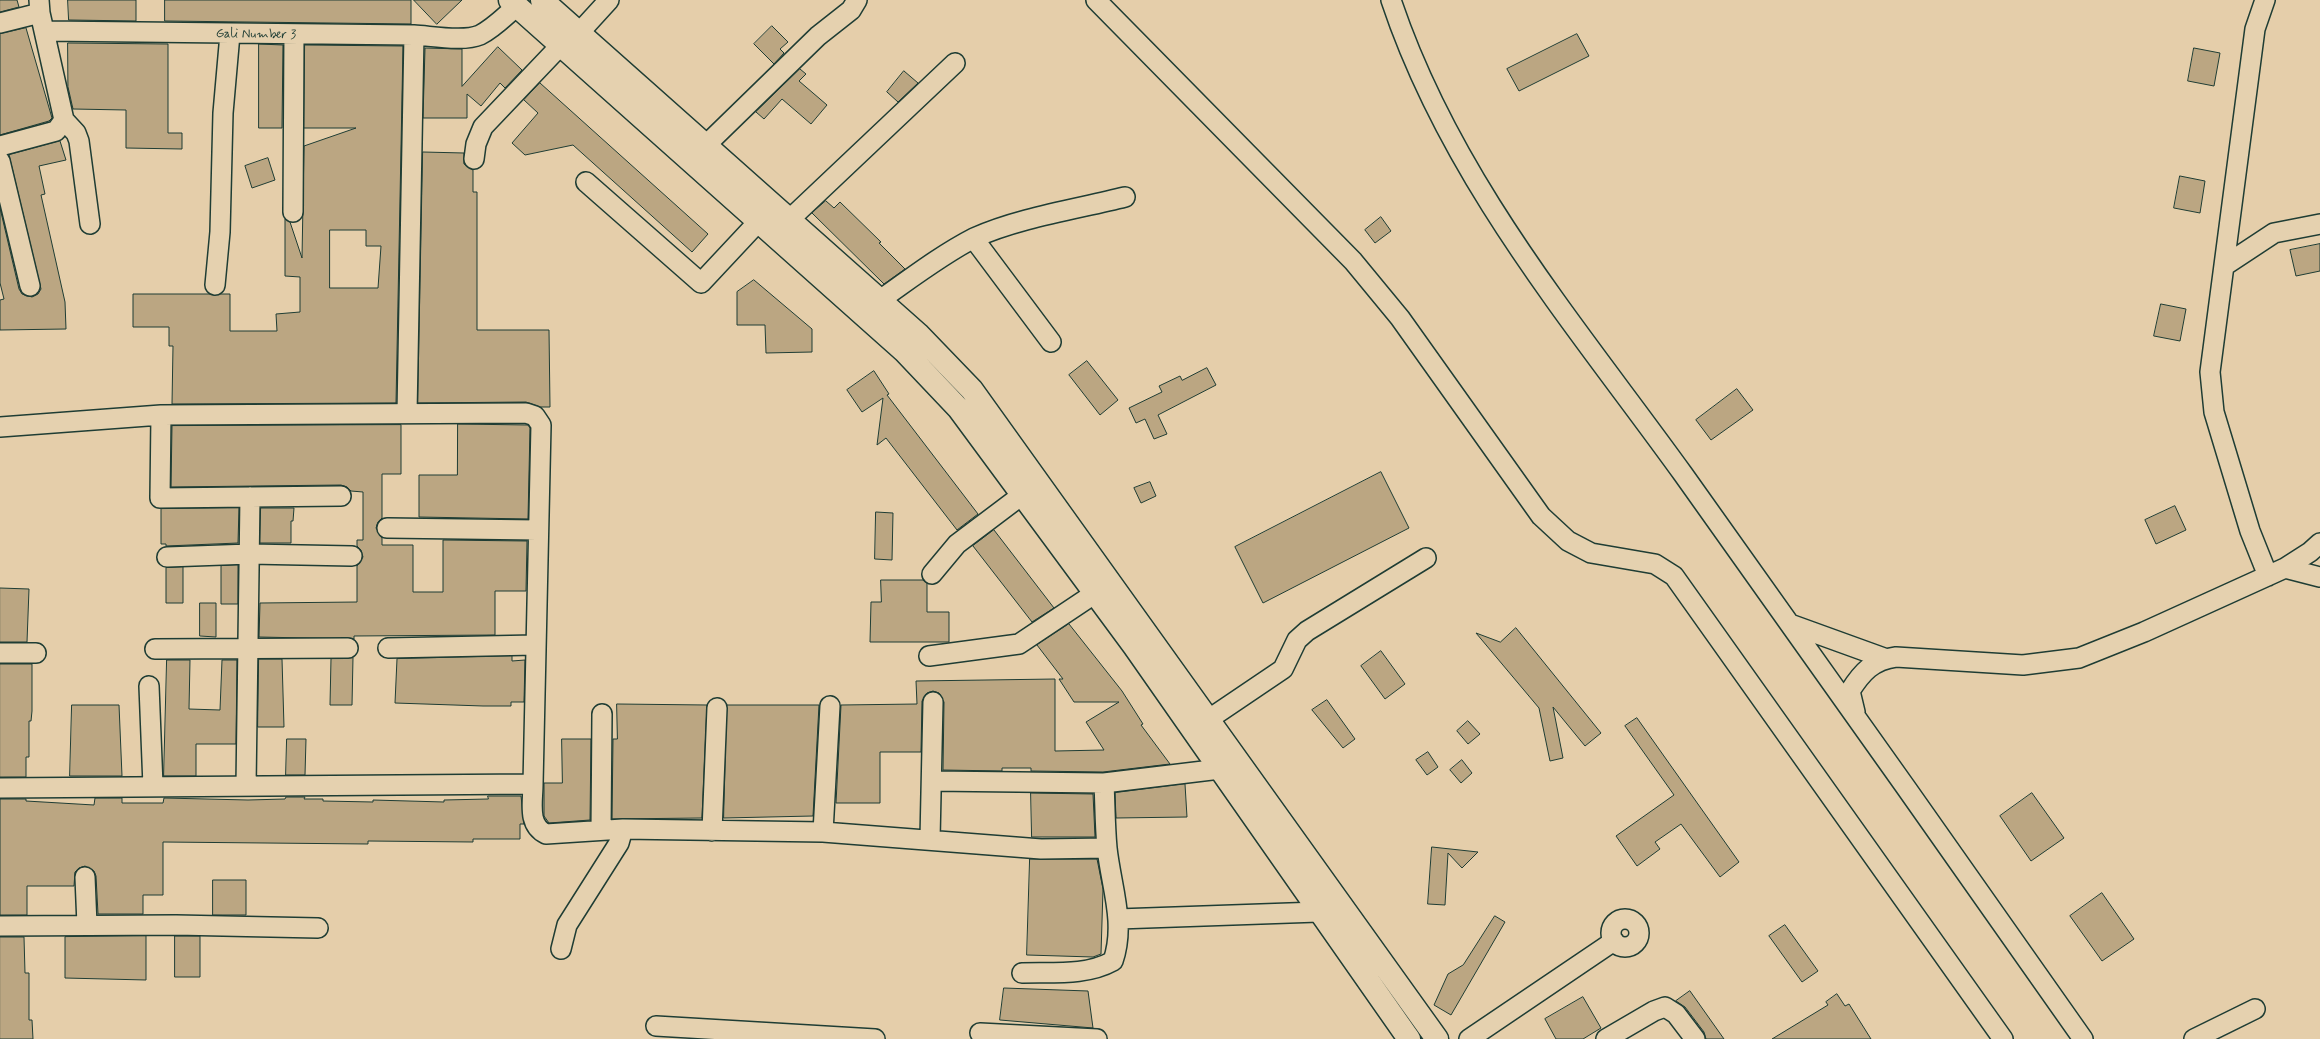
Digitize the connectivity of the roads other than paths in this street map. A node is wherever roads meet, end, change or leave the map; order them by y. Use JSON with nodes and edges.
{"nodes":[{"id":1,"x":542,"y":0,"type":"edge"},
{"id":2,"x":609,"y":0,"type":"edge"},
{"id":3,"x":856,"y":0,"type":"edge"},
{"id":4,"x":1096,"y":0,"type":"edge"},
{"id":5,"x":1391,"y":0,"type":"edge"},
{"id":6,"x":2265,"y":0,"type":"edge"},
{"id":7,"x":513,"y":3,"type":"edge"},
{"id":8,"x":39,"y":6,"type":"edge"},
{"id":9,"x":0,"y":23,"type":"edge"},
{"id":10,"x":46,"y":31,"type":"junction"},
{"id":11,"x":230,"y":34,"type":"junction"},
{"id":12,"x":294,"y":35,"type":"junction"},
{"id":13,"x":414,"y":35,"type":"junction"},
{"id":14,"x":570,"y":40,"type":"junction"},
{"id":15,"x":955,"y":63,"type":"dead end"},
{"id":16,"x":64,"y":120,"type":"junction"},
{"id":17,"x":0,"y":146,"type":"edge"},
{"id":18,"x":705,"y":146,"type":"junction"},
{"id":19,"x":474,"y":159,"type":"dead end"},
{"id":20,"x":0,"y":162,"type":"edge"},
{"id":21,"x":586,"y":182,"type":"dead end"},
{"id":22,"x":1125,"y":197,"type":"dead end"},
{"id":23,"x":293,"y":212,"type":"dead end"},
{"id":24,"x":789,"y":220,"type":"junction"},
{"id":25,"x":759,"y":221,"type":"junction"},
{"id":26,"x":90,"y":224,"type":"dead end"},
{"id":27,"x":2320,"y":224,"type":"edge"},
{"id":28,"x":974,"y":238,"type":"junction"},
{"id":29,"x":2224,"y":266,"type":"junction"},
{"id":30,"x":215,"y":285,"type":"dead end"},
{"id":31,"x":30,"y":286,"type":"dead end"},
{"id":32,"x":880,"y":300,"type":"junction"},
{"id":33,"x":1051,"y":342,"type":"dead end"},
{"id":34,"x":406,"y":414,"type":"junction"},
{"id":35,"x":161,"y":415,"type":"junction"},
{"id":36,"x":0,"y":427,"type":"edge"},
{"id":37,"x":1022,"y":495,"type":"junction"},
{"id":38,"x":342,"y":496,"type":"dead end"},
{"id":39,"x":250,"y":497,"type":"junction"},
{"id":40,"x":387,"y":528,"type":"dead end"},
{"id":41,"x":537,"y":530,"type":"junction"},
{"id":42,"x":2320,"y":543,"type":"edge"},
{"id":43,"x":250,"y":554,"type":"junction"},
{"id":44,"x":167,"y":556,"type":"dead end"},
{"id":45,"x":352,"y":556,"type":"dead end"},
{"id":46,"x":1426,"y":558,"type":"dead end"},
{"id":47,"x":2276,"y":572,"type":"junction"},
{"id":48,"x":932,"y":574,"type":"dead end"},
{"id":49,"x":2320,"y":577,"type":"edge"},
{"id":50,"x":1094,"y":594,"type":"junction"},
{"id":51,"x":1790,"y":624,"type":"junction"},
{"id":52,"x":535,"y":645,"type":"junction"},
{"id":53,"x":249,"y":647,"type":"junction"},
{"id":54,"x":348,"y":648,"type":"dead end"},
{"id":55,"x":388,"y":648,"type":"dead end"},
{"id":56,"x":155,"y":649,"type":"dead end"},
{"id":57,"x":0,"y":653,"type":"edge"},
{"id":58,"x":36,"y":653,"type":"dead end"},
{"id":59,"x":929,"y":656,"type":"dead end"},
{"id":60,"x":1884,"y":658,"type":"junction"},
{"id":61,"x":149,"y":686,"type":"dead end"},
{"id":62,"x":933,"y":702,"type":"dead end"},
{"id":63,"x":830,"y":706,"type":"dead end"},
{"id":64,"x":717,"y":708,"type":"dead end"},
{"id":65,"x":602,"y":714,"type":"dead end"},
{"id":66,"x":1857,"y":718,"type":"junction"},
{"id":67,"x":1209,"y":719,"type":"junction"},
{"id":68,"x":1230,"y":765,"type":"junction"},
{"id":69,"x":932,"y":781,"type":"junction"},
{"id":70,"x":1104,"y":783,"type":"junction"},
{"id":71,"x":533,"y":784,"type":"junction"},
{"id":72,"x":153,"y":786,"type":"junction"},
{"id":73,"x":246,"y":786,"type":"junction"},
{"id":74,"x":0,"y":788,"type":"edge"},
{"id":75,"x":622,"y":829,"type":"junction"},
{"id":76,"x":601,"y":830,"type":"junction"},
{"id":77,"x":712,"y":831,"type":"junction"},
{"id":78,"x":823,"y":832,"type":"junction"},
{"id":79,"x":930,"y":839,"type":"junction"},
{"id":80,"x":1107,"y":848,"type":"junction"},
{"id":81,"x":85,"y":877,"type":"dead end"},
{"id":82,"x":1318,"y":912,"type":"junction"},
{"id":83,"x":1118,"y":920,"type":"junction"},
{"id":84,"x":87,"y":925,"type":"junction"},
{"id":85,"x":0,"y":926,"type":"edge"},
{"id":86,"x":318,"y":928,"type":"dead end"},
{"id":87,"x":1614,"y":941,"type":"dead end"},
{"id":88,"x":561,"y":949,"type":"dead end"},
{"id":89,"x":1022,"y":973,"type":"dead end"},
{"id":90,"x":2256,"y":1009,"type":"dead end"},
{"id":91,"x":656,"y":1026,"type":"dead end"},
{"id":92,"x":980,"y":1033,"type":"dead end"},
{"id":93,"x":875,"y":1039,"type":"edge"},
{"id":94,"x":1097,"y":1039,"type":"edge"},
{"id":95,"x":1409,"y":1039,"type":"edge"},
{"id":96,"x":1437,"y":1039,"type":"edge"},
{"id":97,"x":1469,"y":1039,"type":"edge"},
{"id":98,"x":1606,"y":1039,"type":"edge"},
{"id":99,"x":1695,"y":1039,"type":"edge"},
{"id":100,"x":2003,"y":1039,"type":"edge"},
{"id":101,"x":2083,"y":1039,"type":"edge"},
{"id":102,"x":2194,"y":1039,"type":"edge"}],
"edges":[{"from":1,"to":14,"type":"main road"},
{"from":2,"to":14,"type":"street"},
{"from":3,"to":18,"type":"street"},
{"from":4,"to":100,"type":"street"},
{"from":5,"to":51,"type":"street"},
{"from":6,"to":29,"type":"street"},
{"from":7,"to":13,"type":"street","name":"Gali Number 3"},
{"from":7,"to":14,"type":"main road"},
{"from":8,"to":9,"type":"street"},
{"from":8,"to":10,"type":"street"},
{"from":10,"to":11,"type":"street","name":"Gali Number 3"},
{"from":10,"to":16,"type":"street"},
{"from":11,"to":12,"type":"street","name":"Gali Number 3"},
{"from":11,"to":30,"type":"street"},
{"from":12,"to":13,"type":"street","name":"Gali Number 3"},
{"from":12,"to":23,"type":"street"},
{"from":13,"to":34,"type":"street"},
{"from":14,"to":18,"type":"main road"},
{"from":14,"to":19,"type":"street"},
{"from":14,"to":25,"type":"main road"},
{"from":15,"to":24,"type":"street"},
{"from":16,"to":17,"type":"street"},
{"from":16,"to":26,"type":"street"},
{"from":18,"to":24,"type":"main road"},
{"from":20,"to":31,"type":"street"},
{"from":21,"to":25,"type":"street"},
{"from":22,"to":28,"type":"street"},
{"from":24,"to":32,"type":"main road"},
{"from":25,"to":37,"type":"main road"},
{"from":27,"to":29,"type":"street"},
{"from":28,"to":32,"type":"street"},
{"from":28,"to":33,"type":"street"},
{"from":29,"to":47,"type":"street"},
{"from":32,"to":67,"type":"main road"},
{"from":34,"to":35,"type":"street"},
{"from":34,"to":41,"type":"street"},
{"from":35,"to":36,"type":"street"},
{"from":35,"to":39,"type":"street"},
{"from":37,"to":48,"type":"street"},
{"from":37,"to":50,"type":"main road"},
{"from":38,"to":39,"type":"street"},
{"from":39,"to":43,"type":"street"},
{"from":40,"to":41,"type":"street"},
{"from":41,"to":52,"type":"street"},
{"from":42,"to":47,"type":"street"},
{"from":43,"to":44,"type":"street"},
{"from":43,"to":45,"type":"street"},
{"from":43,"to":53,"type":"street"},
{"from":46,"to":67,"type":"street"},
{"from":47,"to":49,"type":"street"},
{"from":47,"to":60,"type":"street"},
{"from":50,"to":59,"type":"street"},
{"from":50,"to":68,"type":"main road"},
{"from":51,"to":60,"type":"street"},
{"from":51,"to":66,"type":"street"},
{"from":52,"to":55,"type":"street"},
{"from":52,"to":71,"type":"street"},
{"from":53,"to":54,"type":"street"},
{"from":53,"to":56,"type":"street"},
{"from":53,"to":73,"type":"street"},
{"from":57,"to":58,"type":"street"},
{"from":60,"to":66,"type":"street"},
{"from":61,"to":72,"type":"street"},
{"from":62,"to":69,"type":"street"},
{"from":63,"to":78,"type":"street"},
{"from":64,"to":77,"type":"street"},
{"from":65,"to":76,"type":"street"},
{"from":66,"to":101,"type":"street"},
{"from":67,"to":68,"type":"main road"},
{"from":68,"to":70,"type":"street"},
{"from":68,"to":82,"type":"main road"},
{"from":68,"to":96,"type":"main road"},
{"from":69,"to":70,"type":"street"},
{"from":69,"to":79,"type":"street"},
{"from":70,"to":80,"type":"street"},
{"from":71,"to":73,"type":"street"},
{"from":71,"to":76,"type":"street"},
{"from":72,"to":73,"type":"street"},
{"from":72,"to":74,"type":"street"},
{"from":75,"to":76,"type":"street"},
{"from":75,"to":77,"type":"street"},
{"from":75,"to":88,"type":"street"},
{"from":77,"to":78,"type":"street"},
{"from":78,"to":79,"type":"street"},
{"from":79,"to":80,"type":"street"},
{"from":80,"to":83,"type":"street"},
{"from":81,"to":84,"type":"street"},
{"from":82,"to":83,"type":"street"},
{"from":82,"to":95,"type":"main road"},
{"from":83,"to":89,"type":"street"},
{"from":84,"to":85,"type":"street"},
{"from":84,"to":86,"type":"street"},
{"from":87,"to":97,"type":"street"},
{"from":90,"to":102,"type":"street"},
{"from":91,"to":93,"type":"street"},
{"from":92,"to":94,"type":"street"},
{"from":98,"to":99,"type":"street"}]}
